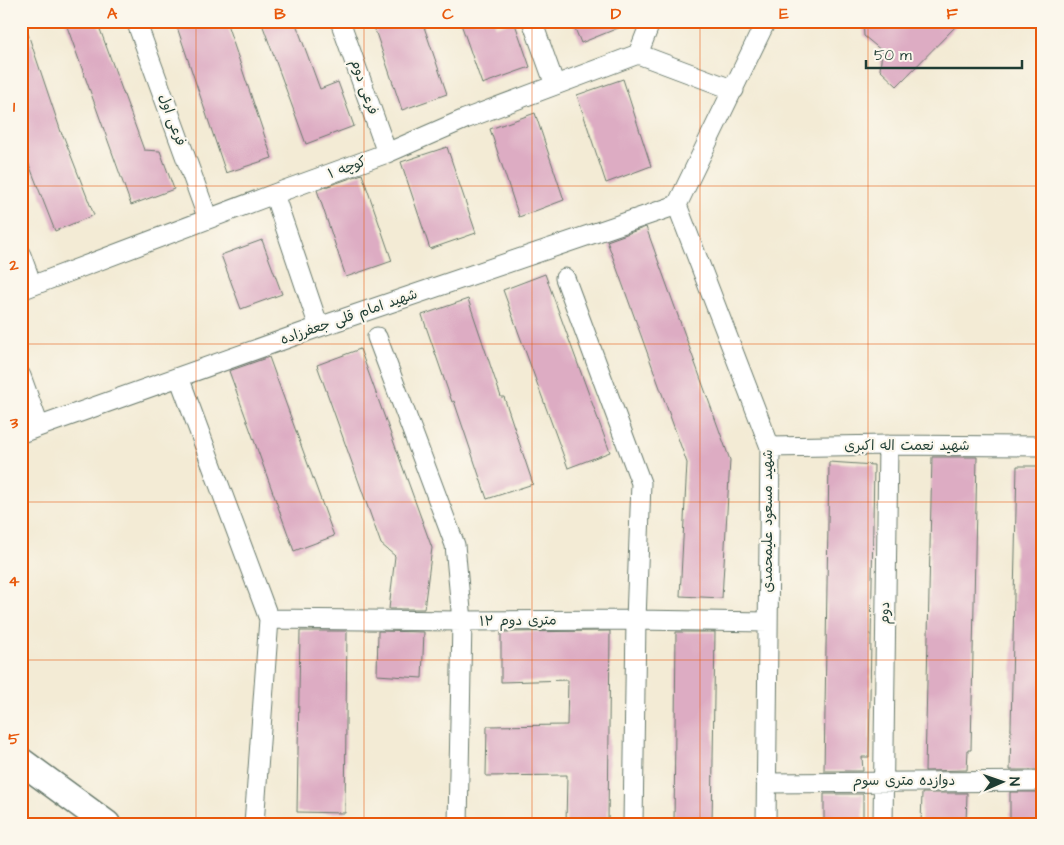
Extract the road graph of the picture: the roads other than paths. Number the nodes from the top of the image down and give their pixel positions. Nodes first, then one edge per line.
1 (136, 21) edge
2 (340, 21) edge
3 (532, 21) edge
4 (651, 21) edge
5 (766, 21) edge
6 (638, 54) junction
7 (555, 85) junction
8 (734, 90) junction
9 (387, 153) junction
10 (274, 194) junction
11 (677, 205) junction
12 (208, 219) junction
13 (21, 255) edge
14 (565, 278) dead end
15 (26, 287) edge
16 (319, 327) junction
17 (377, 337) dead end
18 (21, 376) edge
19 (179, 377) junction
20 (39, 426) junction
21 (21, 433) edge
22 (888, 445) junction
23 (1043, 446) edge
24 (770, 447) junction
25 (269, 619) junction
26 (636, 620) junction
27 (462, 621) junction
28 (768, 622) junction
29 (21, 761) edge
30 (883, 781) junction
31 (1043, 781) edge
32 (766, 783) junction
33 (107, 824) edge
34 (254, 824) edge
35 (458, 824) edge
36 (633, 824) edge
37 (766, 824) edge
38 (883, 824) edge

1 - 12 street, فرعی اول
2 - 9 street, فرعی دوم
3 - 7 street
4 - 6 street
5 - 8 street
6 - 7 street, کوچه ۱
6 - 8 street
7 - 9 street, کوچه ۱
8 - 11 street
9 - 10 street, کوچه ۱
10 - 12 street, کوچه ۱
10 - 16 street
11 - 16 street, شهید امام قلی جعفرزاده
11 - 24 street, شهید مسعود علیمحمدی
12 - 15 street, کوچه ۱
13 - 15 street
14 - 26 street
16 - 19 street, شهید امام قلی جعفرزاده
17 - 27 street
18 - 20 street
19 - 20 street, شهید امام قلی جعفرزاده
19 - 25 street
20 - 21 street, شهید امام قلی جعفرزاده
22 - 23 street, شهید نعمت اله اکبری
22 - 24 street, شهید نعمت اله اکبری
22 - 30 street, دوم
24 - 28 street, شهید مسعود علیمحمدی
25 - 27 street, ۱۲ متری دوم
25 - 34 street
26 - 27 street, ۱۲ متری دوم
26 - 28 street, ۱۲ متری دوم
26 - 36 street
27 - 35 street
28 - 32 street, شهید مسعود علیمحمدی
29 - 33 main road
30 - 31 street, دوازده متری سوم
30 - 32 street, دوازده متری سوم
30 - 38 street, دوم
32 - 37 street, شهید مسعود علیمحمدی

